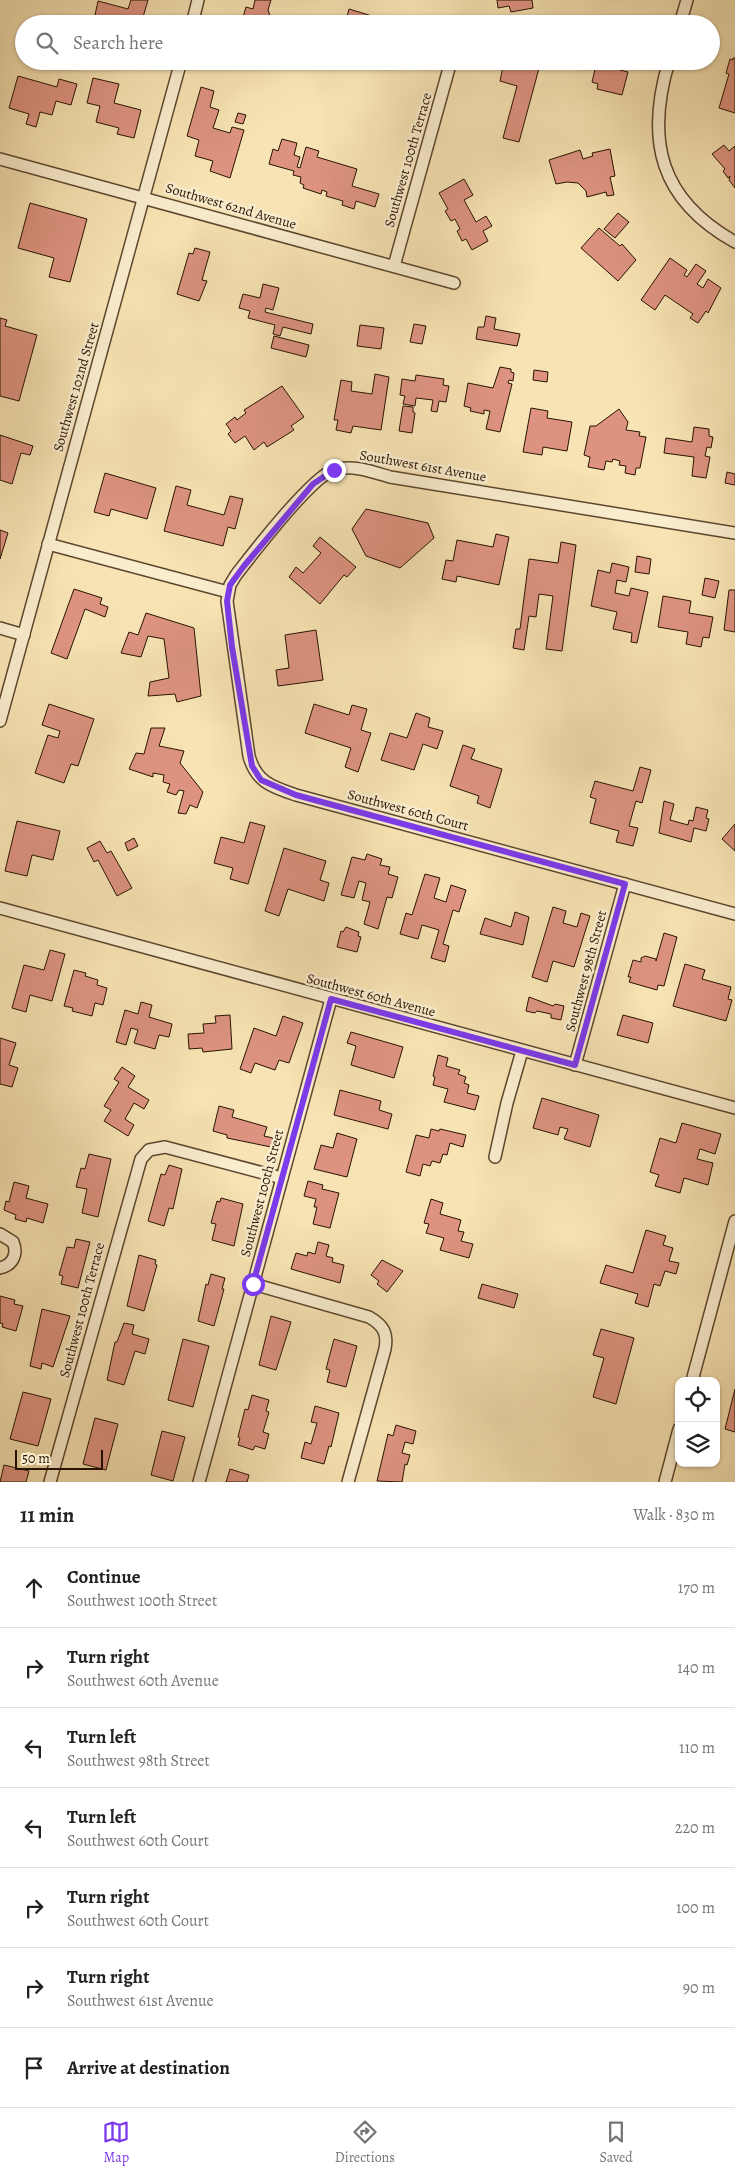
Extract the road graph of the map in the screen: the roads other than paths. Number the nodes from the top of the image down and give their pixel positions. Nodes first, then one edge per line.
1 (198, 0) edge
2 (688, 0) edge
3 (194, 15) edge
4 (683, 15) edge
5 (179, 70) edge
6 (448, 70) edge
7 (667, 70) edge
8 (0, 158) edge
9 (144, 198) junction
10 (735, 242) edge
11 (394, 266) junction
12 (454, 283) dead end
13 (735, 533) edge
14 (48, 544) junction
15 (228, 592) junction
16 (0, 628) edge
17 (24, 635) junction
18 (0, 721) edge
19 (625, 884) junction
20 (0, 908) edge
21 (735, 914) edge
22 (331, 999) junction
23 (522, 1051) junction
24 (575, 1065) junction
25 (735, 1108) edge
26 (495, 1158) dead end
27 (282, 1178) junction
28 (735, 1221) edge
29 (0, 1234) edge
30 (0, 1268) edge
31 (253, 1284) junction
32 (693, 1377) edge
33 (675, 1444) edge
34 (50, 1482) edge
35 (199, 1482) edge
36 (348, 1482) edge
37 (664, 1482) edge

1 - 3 street
2 - 4 street
5 - 9 street, Southwest 102nd Street
6 - 11 street, Southwest 100th Terrace
7 - 10 street
8 - 9 street, Southwest 62nd Avenue
9 - 11 street, Southwest 62nd Avenue
9 - 14 street, Southwest 102nd Street
11 - 12 street, Southwest 62nd Avenue
13 - 15 street, Southwest 61st Avenue
14 - 15 street
14 - 17 street, Southwest 102nd Street
15 - 19 street, Southwest 60th Court
16 - 17 street
17 - 18 street, Southwest 102nd Street
19 - 21 street, Southwest 60th Court
19 - 24 street, Southwest 98th Street
20 - 22 street, Southwest 60th Avenue
22 - 23 street, Southwest 60th Avenue
22 - 27 street, Southwest 100th Street
23 - 24 street, Southwest 60th Avenue
23 - 26 street
24 - 25 street, Southwest 60th Avenue
27 - 31 street, Southwest 100th Street
27 - 34 street, Southwest 100th Terrace
28 - 32 street
29 - 30 street
31 - 35 street, Southwest 100th Street
31 - 36 street
33 - 37 street

